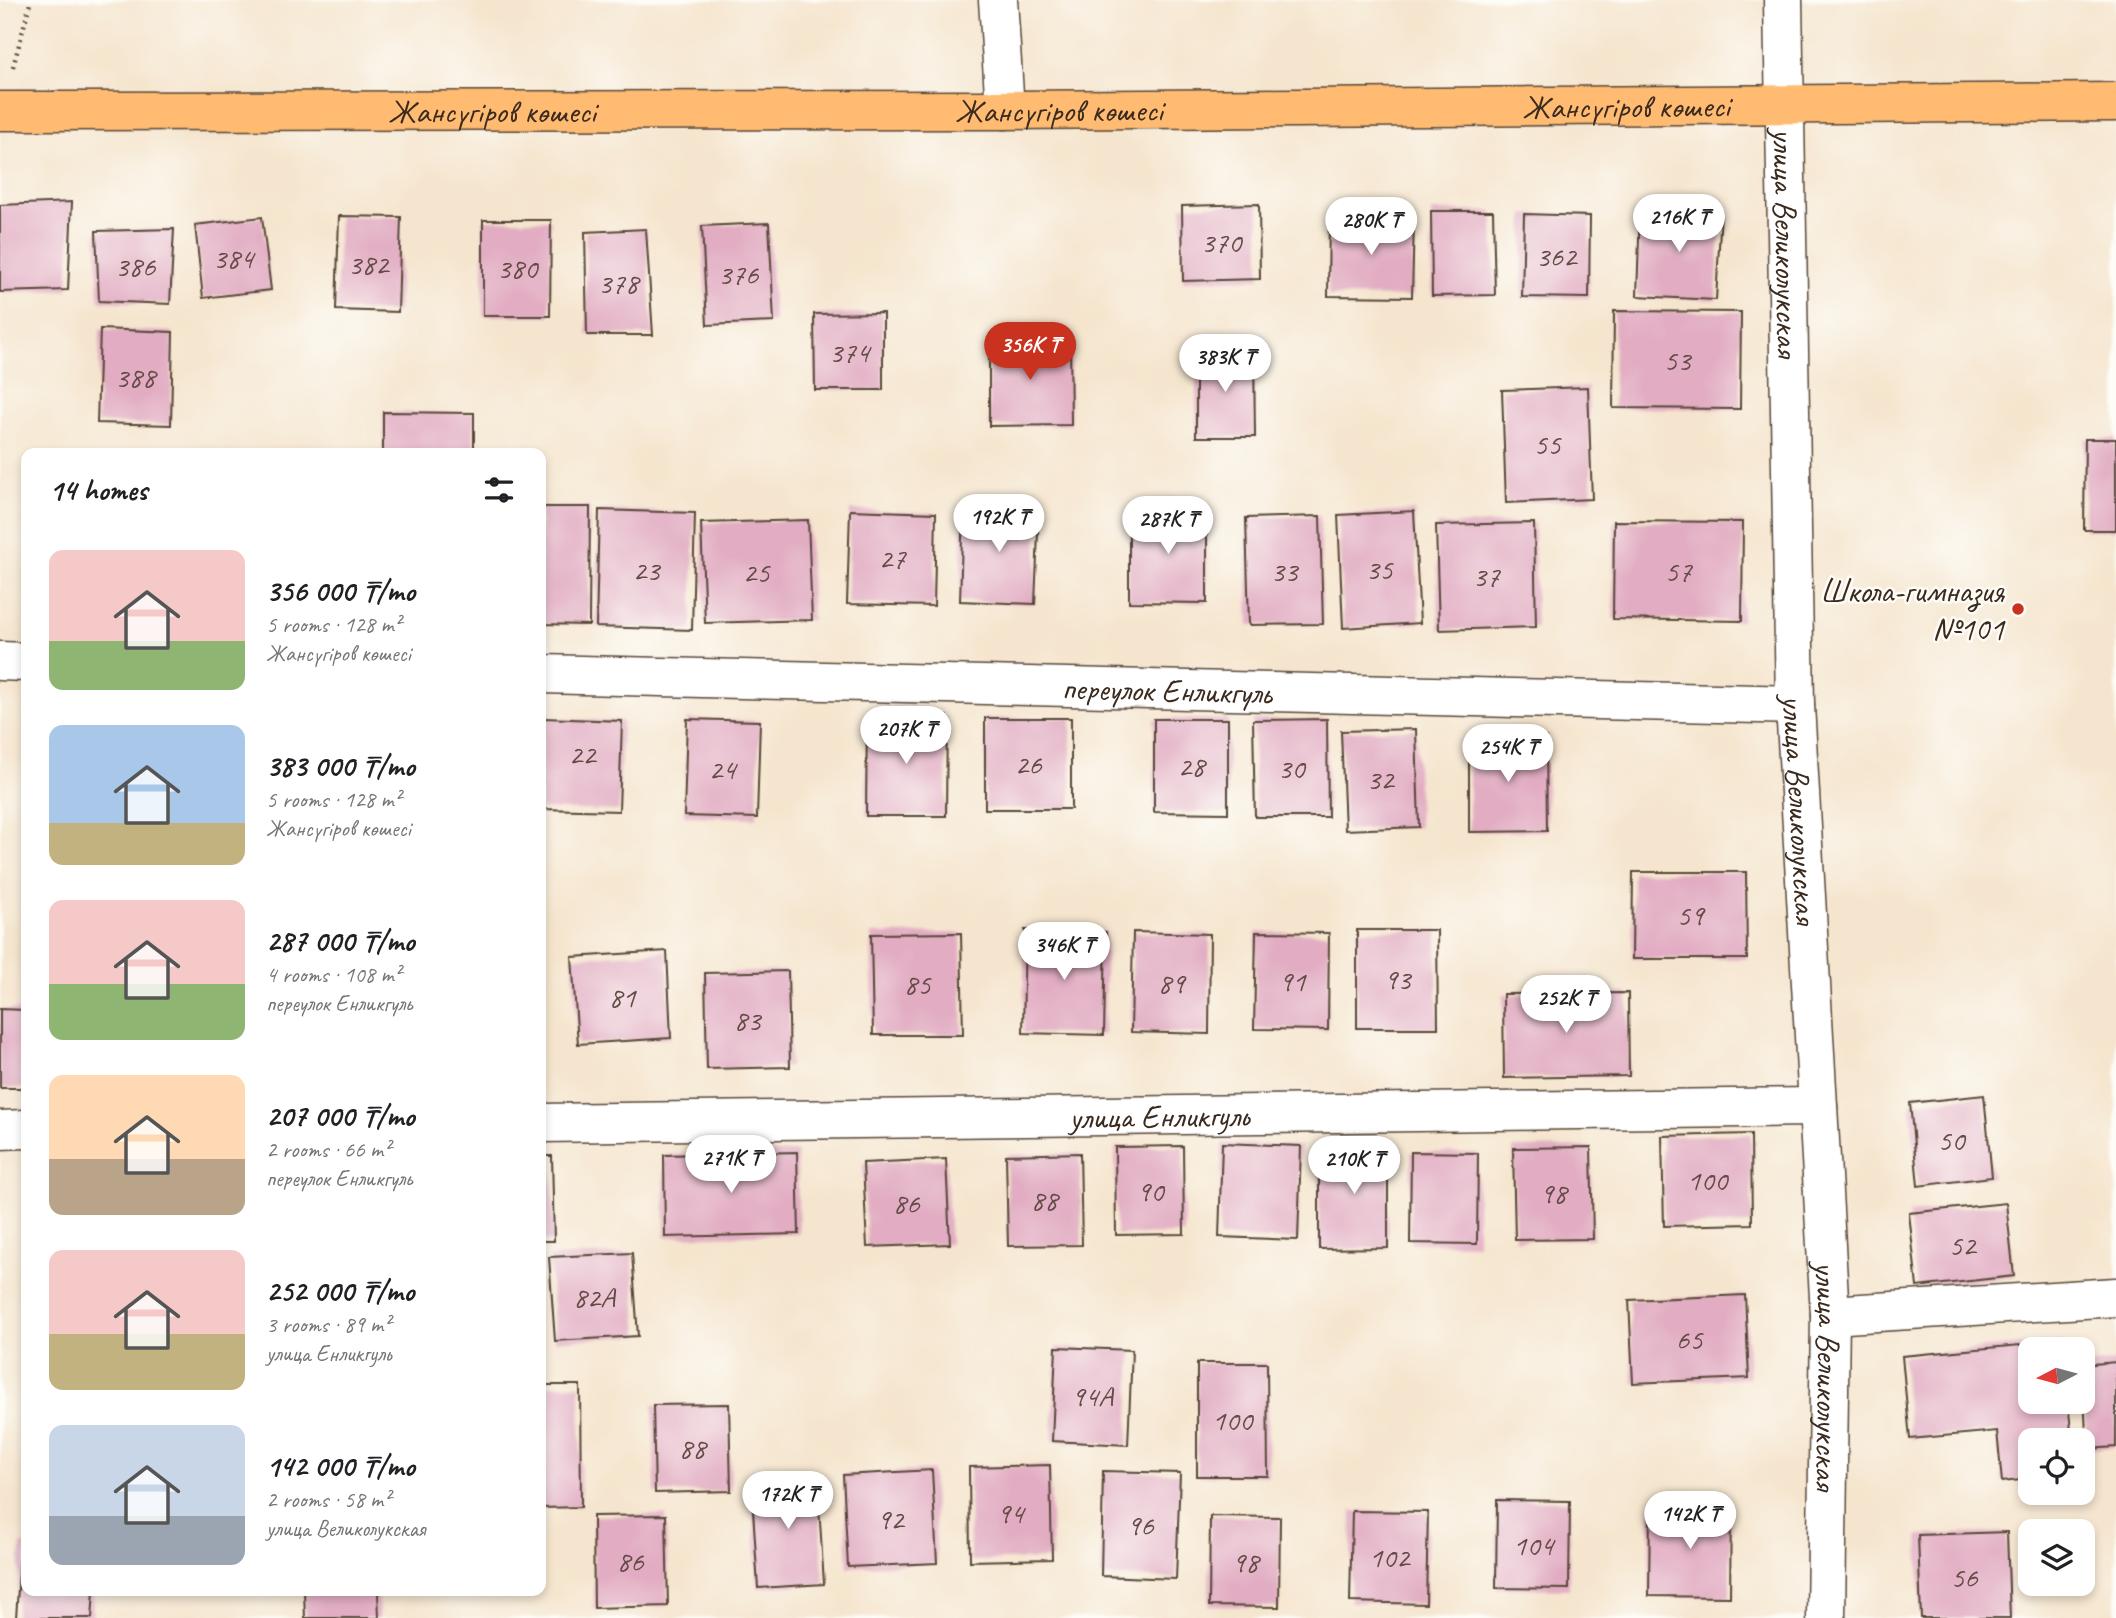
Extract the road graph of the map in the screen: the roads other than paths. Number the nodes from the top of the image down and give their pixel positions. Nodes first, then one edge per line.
1 (998, 0) edge
2 (1783, 0) edge
3 (2116, 102) edge
4 (1783, 106) junction
5 (1005, 110) junction
6 (1, 111) edge
7 (0, 661) edge
8 (21, 662) edge
9 (546, 674) edge
10 (1795, 705) junction
11 (1818, 1107) junction
12 (546, 1123) edge
13 (0, 1129) edge
14 (21, 1129) edge
15 (2116, 1297) edge
16 (1830, 1315) junction
17 (1826, 1618) edge

1 - 5 street
2 - 4 street, улица Великолукская
3 - 4 main road, Жансүгіров көшесі
4 - 5 main road, Жансүгіров көшесі
4 - 10 street, улица Великолукская
5 - 6 main road, Жансүгіров көшесі
7 - 8 street
9 - 10 street, переулок Енликгуль
10 - 11 street, улица Великолукская
11 - 12 street, улица Енликгуль
11 - 16 street, улица Великолукская
13 - 14 street
15 - 16 street
16 - 17 street, улица Великолукская

